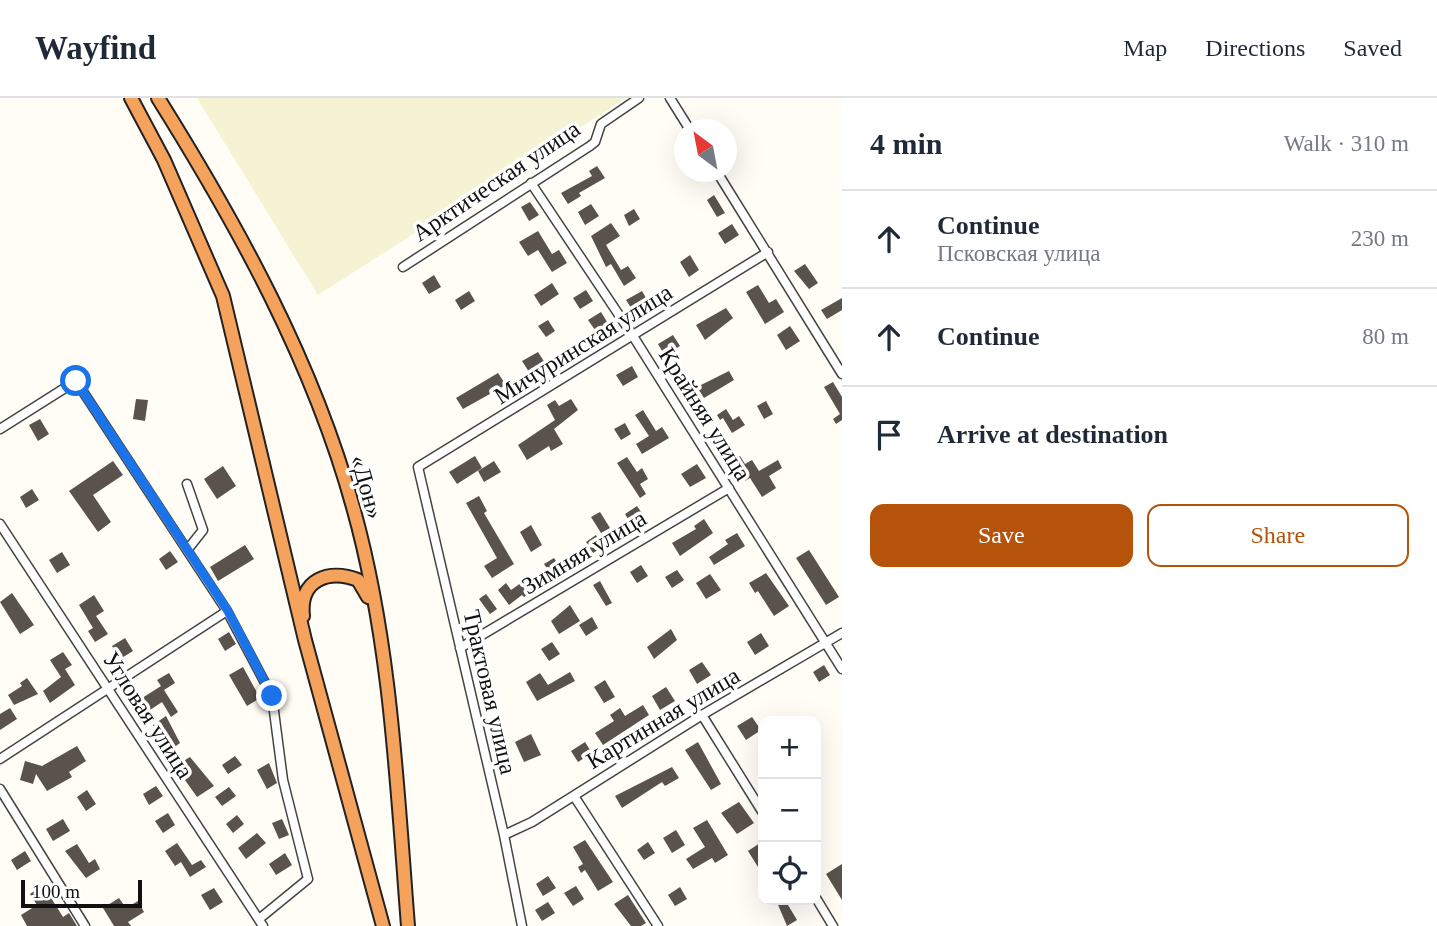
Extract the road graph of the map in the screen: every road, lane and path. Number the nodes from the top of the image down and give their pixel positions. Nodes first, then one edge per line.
1 (131, 98) edge
2 (158, 98) edge
3 (639, 98) edge
4 (670, 98) edge
5 (683, 119) edge
6 (723, 182) edge
7 (531, 183) junction
8 (768, 252) junction
9 (403, 267) dead end
10 (633, 336) junction
11 (842, 374) edge
12 (0, 429) edge
13 (418, 467) joint
14 (187, 484) dead end
15 (729, 488) junction
16 (0, 524) edge
17 (188, 549) junction
18 (375, 610) junction
19 (228, 611) junction
20 (842, 633) edge
21 (305, 640) junction
22 (826, 644) junction
23 (460, 648) junction
24 (842, 670) edge
25 (110, 690) junction
26 (702, 715) junction
27 (0, 759) edge
28 (0, 789) edge
29 (574, 796) junction
30 (758, 805) edge
31 (504, 835) junction
32 (820, 905) edge
33 (261, 922) edge
34 (85, 926) edge
35 (383, 926) edge
36 (408, 926) edge
37 (522, 926) edge
38 (658, 926) edge
39 (833, 926) edge

1 - 21 highway
2 - 18 highway, «Дон»
3 - 7 street, Арктическая улица
4 - 5 street
6 - 8 street
7 - 9 street, Арктическая улица
7 - 10 street, Крайняя улица
8 - 10 street, Мичуринская улица
8 - 11 street
10 - 13 street, Мичуринская улица
10 - 15 street, Крайняя улица
12 - 17 street
13 - 23 street, Трактовая улица
14 - 17 street
15 - 22 street, Крайняя улица
15 - 23 street, Зимняя улица
16 - 25 street, Угловая улица
17 - 19 street
18 - 21 highway
18 - 36 highway, «Дон»
19 - 25 street
19 - 33 street
20 - 22 street, Картинная улица
21 - 35 highway
22 - 24 street, Крайняя улица
22 - 26 street, Картинная улица
23 - 31 street, Трактовая улица
25 - 27 street
25 - 33 street, Угловая улица
26 - 29 street, Картинная улица
26 - 30 street
28 - 34 street
29 - 31 street, Картинная улица
29 - 38 street
31 - 37 street, Трактовая улица
32 - 39 street

